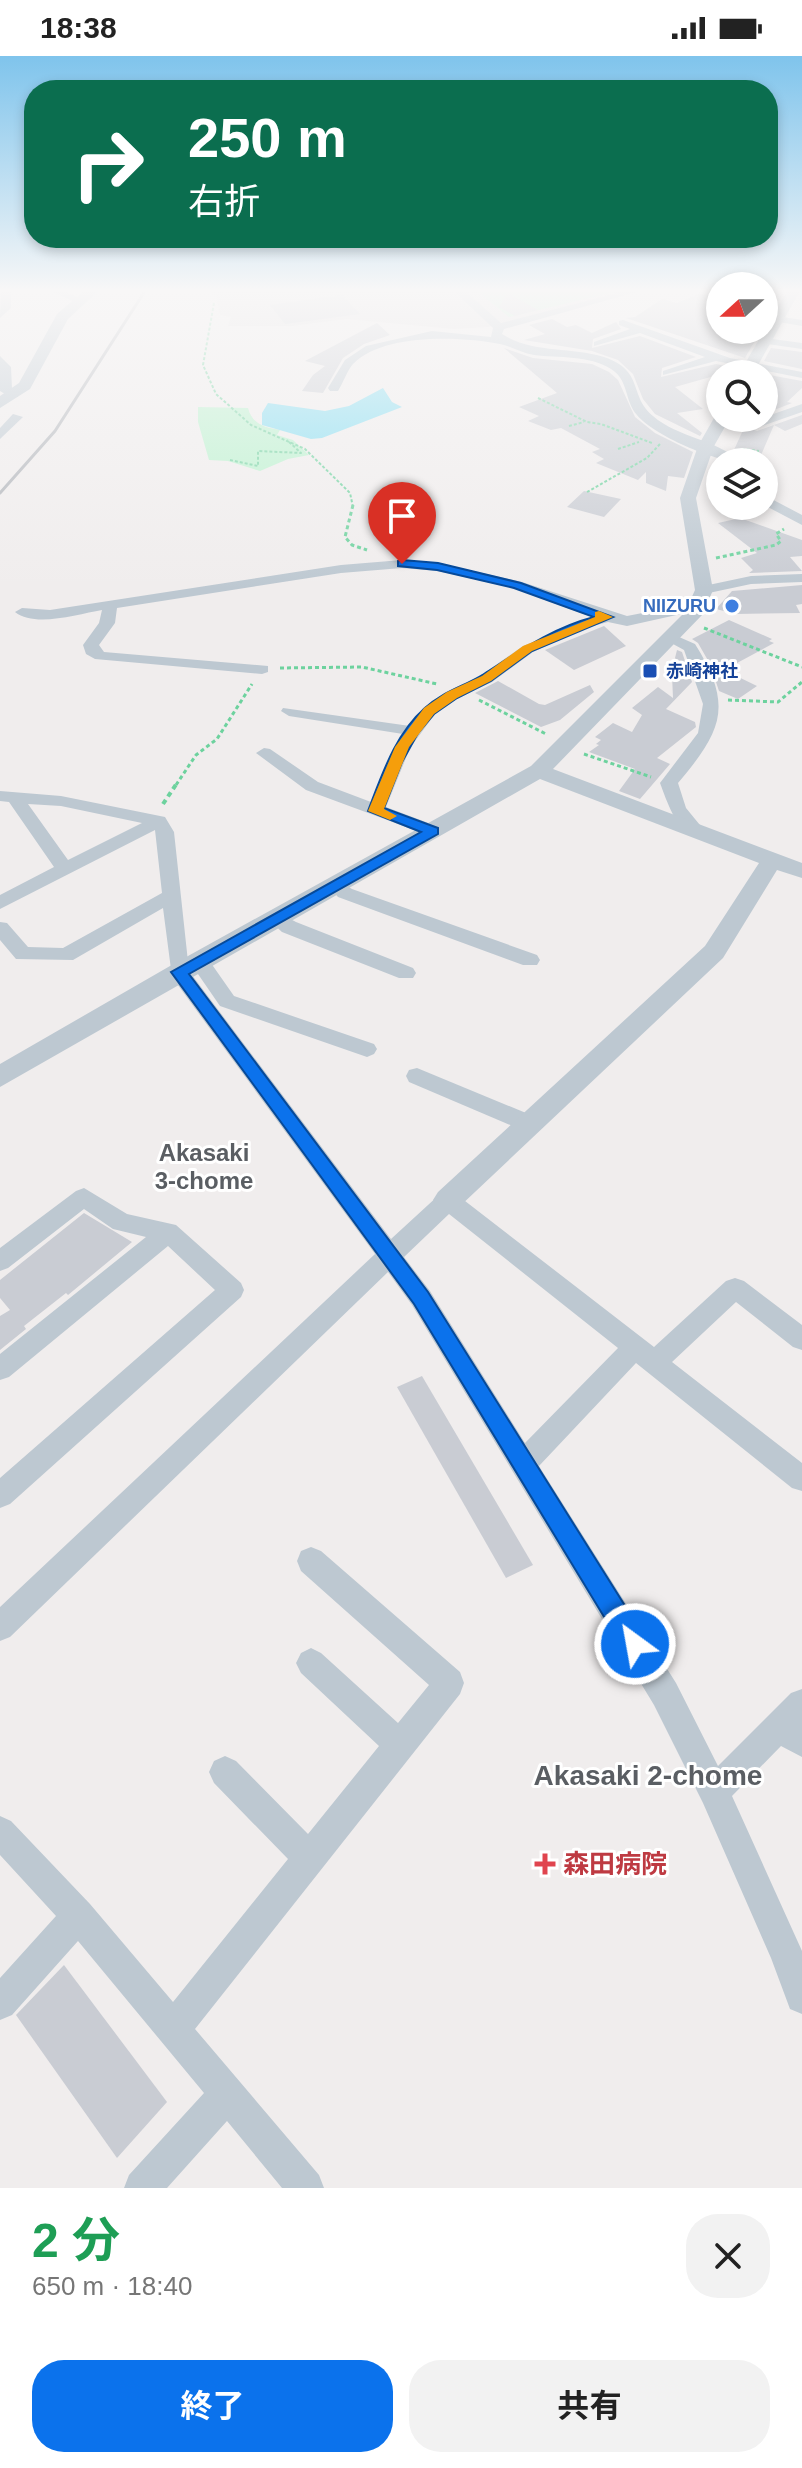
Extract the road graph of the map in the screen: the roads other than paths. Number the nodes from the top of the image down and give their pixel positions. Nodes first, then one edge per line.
1 (630, 390) edge
2 (802, 408) edge
3 (778, 416) edge
4 (17, 417) dead end
5 (714, 432) edge
6 (0, 435) edge
7 (706, 446) junction
8 (710, 448) edge
9 (778, 507) edge
10 (800, 520) edge
11 (802, 578) edge
12 (701, 598) junction
13 (110, 604) junction
14 (22, 612) dead end
15 (607, 617) junction
16 (670, 638) junction
17 (262, 669) road end
18 (289, 711) dead end
19 (412, 731) junction
20 (264, 753) dead end
21 (539, 771) junction
22 (7, 797) edge
23 (376, 811) junction
24 (159, 821) junction
25 (695, 830) junction
26 (433, 831) junction
27 (772, 860) junction
28 (64, 868) junction
29 (802, 871) edge
30 (336, 885) junction
31 (172, 895) junction
32 (0, 903) edge
33 (277, 918) junction
34 (0, 928) edge
35 (530, 960) dead end
36 (189, 967) junction
37 (406, 973) dead end
38 (367, 1049) dead end
39 (417, 1076) dead end
40 (0, 1077) edge
41 (530, 1124) junction
42 (448, 1200) junction
43 (168, 1232) junction
44 (389, 1257) junction
45 (0, 1261) edge
46 (802, 1339) edge
47 (646, 1354) junction
48 (0, 1369) edge
49 (523, 1464) junction
50 (802, 1479) edge
51 (0, 1495) edge
52 (311, 1561) dead end
53 (0, 1627) edge
54 (311, 1663) dead end
55 (802, 1704) edge
56 (791, 1734) edge
57 (400, 1745) junction
58 (225, 1772) dead end
59 (714, 1792) junction
60 (0, 1832) edge
61 (308, 1857) junction
62 (78, 1916) junction
63 (802, 1997) edge
64 (0, 2003) edge
65 (173, 2029) junction
66 (228, 2093) junction
67 (299, 2184) edge
68 (142, 2188) edge

1 - 7 street
2 - 3 street
4 - 6 street
5 - 7 street
7 - 8 street
7 - 12 street
9 - 10 street
11 - 12 street
12 - 15 street
12 - 16 street
13 - 14 street
13 - 15 street
13 - 17 street
15 - 19 street
16 - 21 street
16 - 25 street
18 - 19 street
19 - 23 street
20 - 23 street
21 - 25 street
21 - 26 street
22 - 24 street
22 - 28 street
23 - 26 street
24 - 28 street
24 - 31 street
25 - 27 street
26 - 30 street
27 - 29 street
27 - 41 street
28 - 32 street
30 - 33 street
30 - 35 street
31 - 34 street
31 - 36 street
33 - 36 street
33 - 37 street
36 - 38 street
36 - 40 street
36 - 44 street
39 - 41 street
41 - 42 street
42 - 44 street
42 - 47 street
43 - 45 street
43 - 48 street
43 - 51 street
44 - 49 street
44 - 53 street
46 - 47 street
47 - 49 street
47 - 50 street
49 - 59 street
52 - 57 street
54 - 57 street
55 - 56 street
56 - 59 street
57 - 61 street
58 - 61 street
59 - 63 street
60 - 62 street
61 - 65 street
62 - 64 street
62 - 65 street
65 - 66 street
66 - 67 street
66 - 68 street

